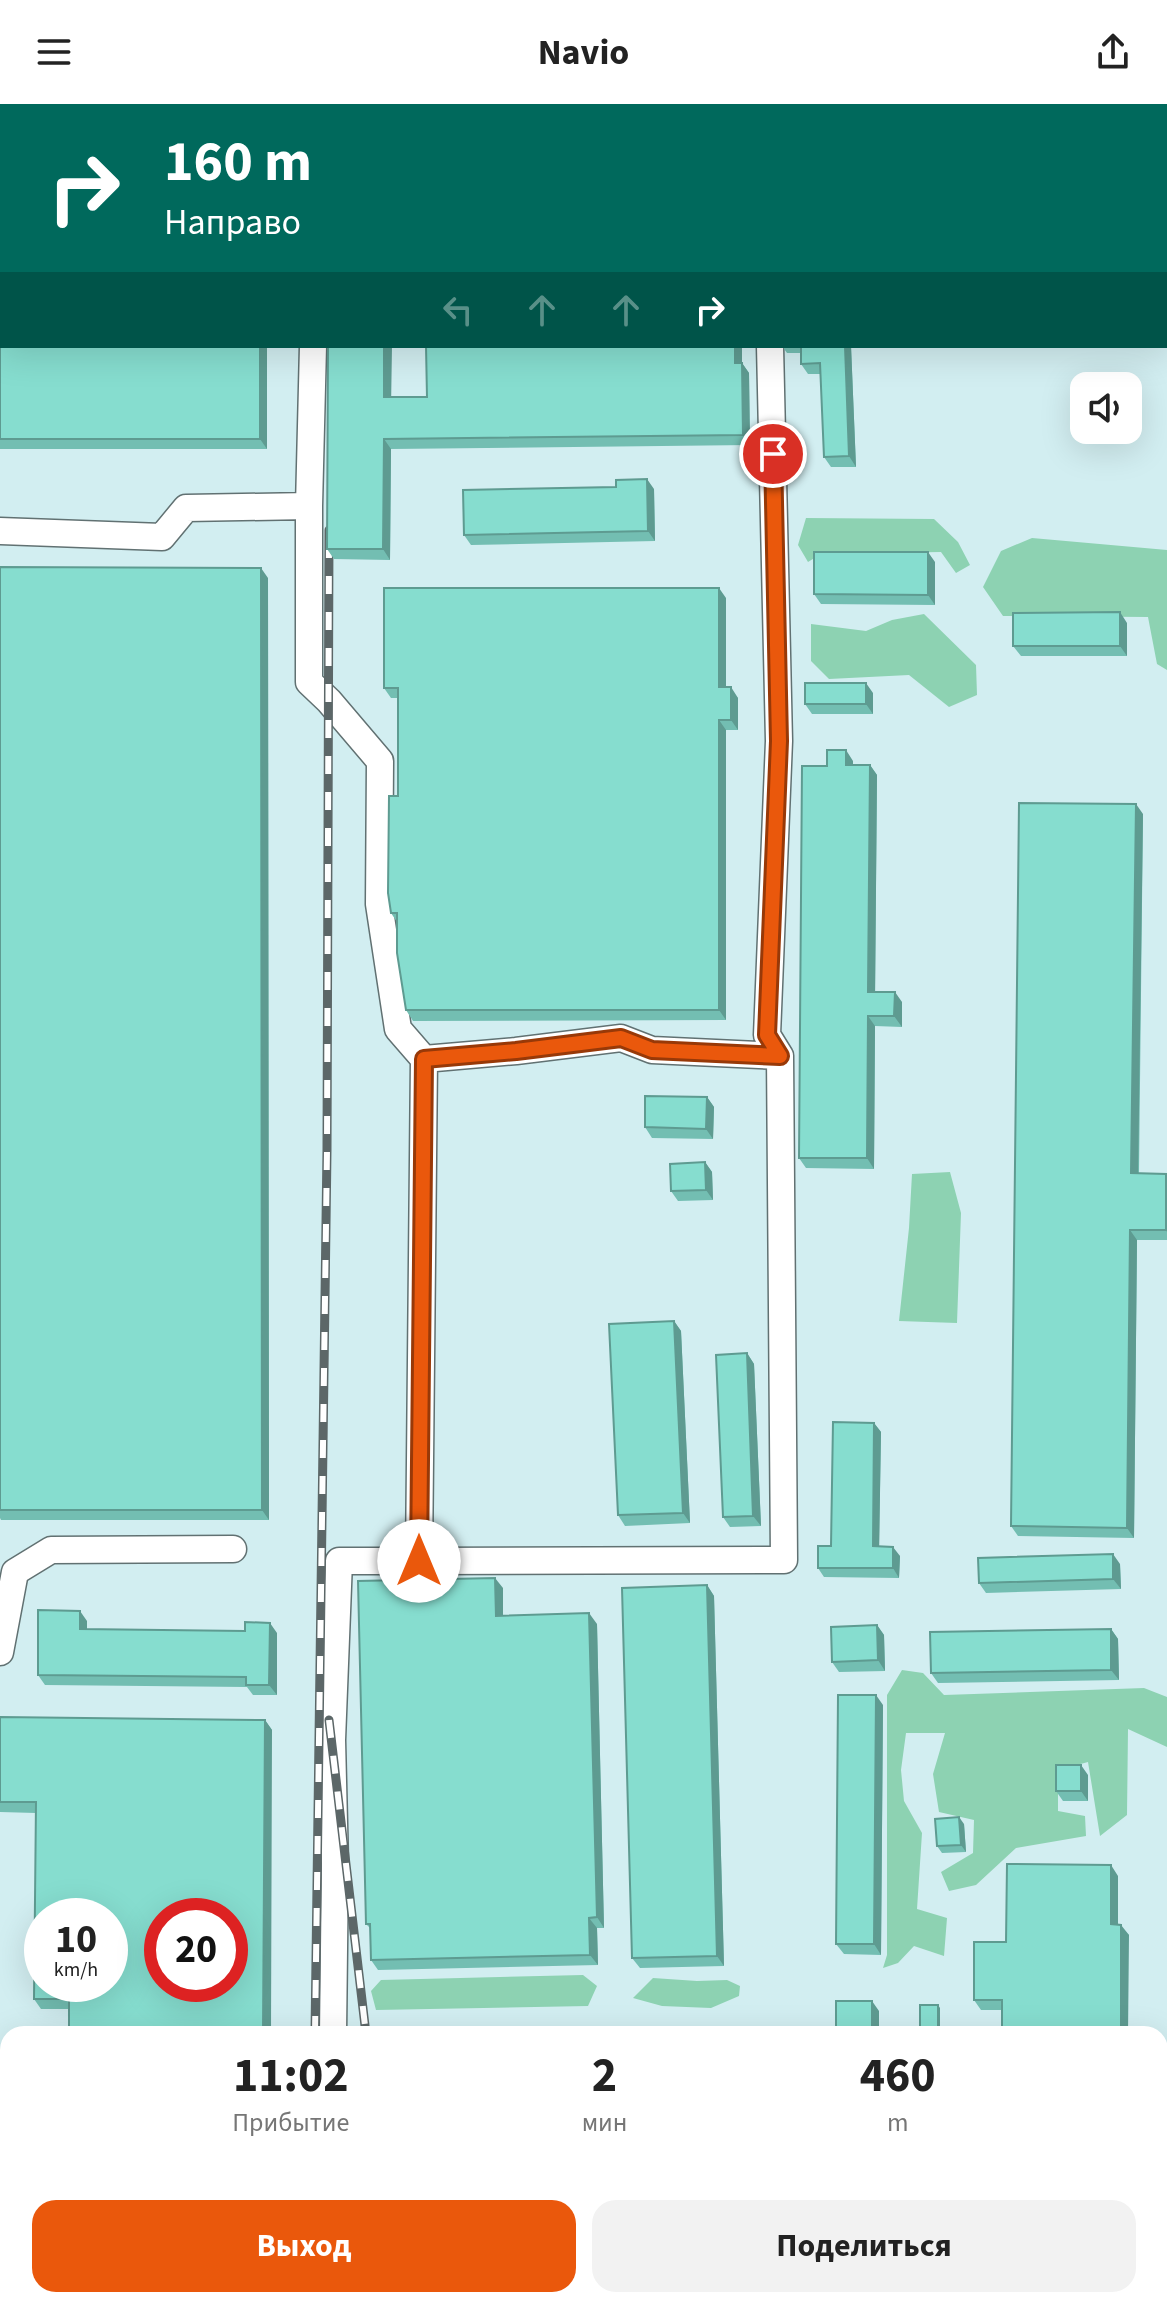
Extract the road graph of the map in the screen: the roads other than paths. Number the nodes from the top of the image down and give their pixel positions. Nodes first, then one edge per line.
1 (313, 348) edge
2 (770, 348) edge
3 (309, 506) junction
4 (0, 531) edge
5 (780, 1056) junction
6 (424, 1059) junction
7 (233, 1549) dead end
8 (419, 1561) junction
9 (7, 1569) edge
10 (0, 1652) edge
11 (333, 2026) edge

1 - 3 lane
2 - 5 lane
3 - 4 lane
3 - 6 lane
5 - 6 lane
5 - 8 lane
6 - 8 lane
7 - 9 lane
8 - 11 lane
9 - 10 lane

